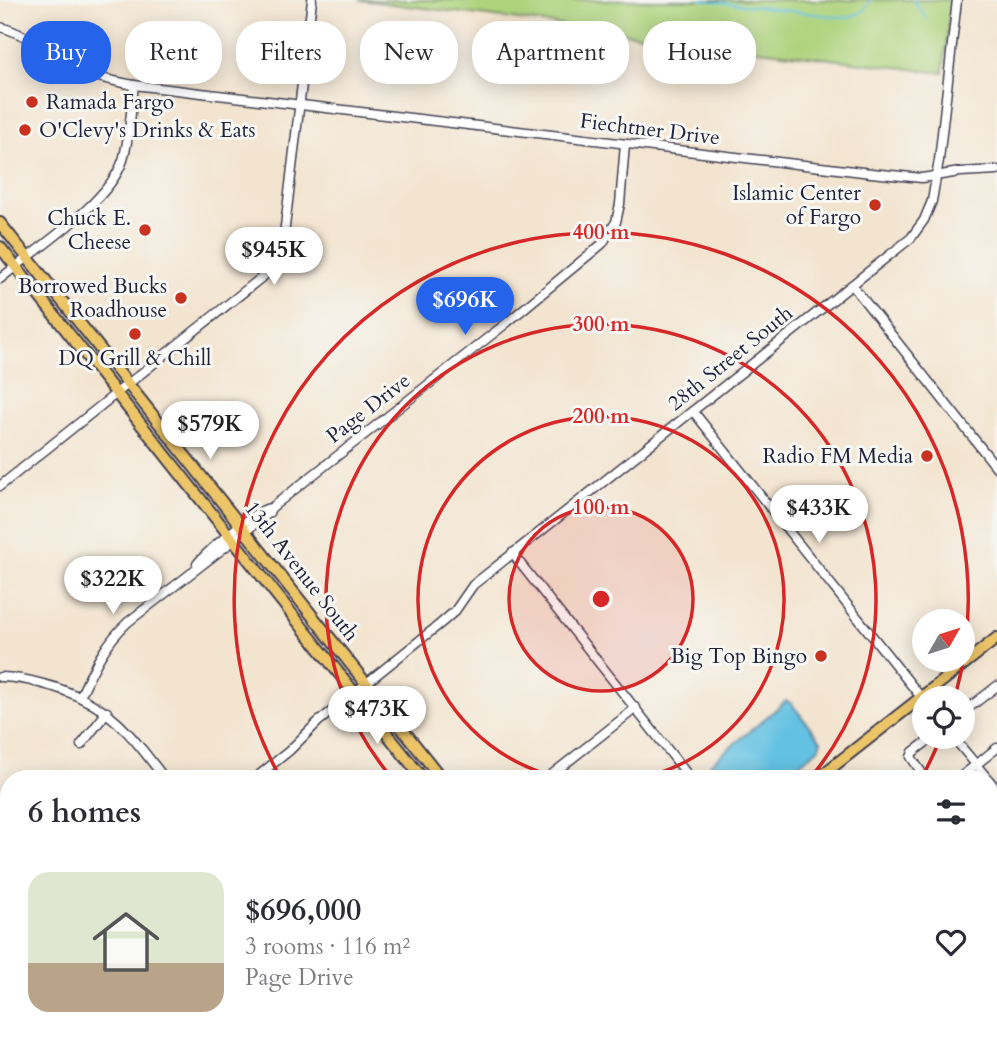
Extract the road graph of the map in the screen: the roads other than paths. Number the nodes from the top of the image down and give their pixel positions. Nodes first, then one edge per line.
1 (312, 0) edge
2 (957, 0) edge
3 (0, 27) edge
4 (134, 85) junction
5 (300, 103) junction
6 (625, 144) junction
7 (997, 170) edge
8 (936, 176) junction
9 (0, 223) edge
10 (0, 247) edge
11 (27, 257) junction
12 (16, 267) junction
13 (0, 279) edge
14 (852, 285) junction
15 (129, 384) junction
16 (117, 393) junction
17 (693, 411) junction
18 (997, 468) edge
19 (0, 486) edge
20 (244, 528) junction
21 (232, 537) junction
22 (512, 553) junction
23 (997, 638) edge
24 (0, 677) edge
25 (367, 684) junction
26 (913, 686) edge
27 (939, 686) edge
28 (997, 686) edge
29 (355, 693) junction
30 (80, 696) junction
31 (975, 703) edge
32 (912, 707) edge
33 (636, 708) junction
34 (107, 712) junction
35 (81, 745) dead end
36 (997, 748) edge
37 (916, 749) edge
38 (963, 749) edge
39 (976, 765) junction
40 (158, 770) edge
41 (269, 770) edge
42 (416, 770) edge
43 (435, 770) edge
44 (557, 770) edge
45 (684, 770) edge
46 (829, 770) edge
47 (920, 770) edge
48 (970, 770) edge
49 (980, 770) edge

1 - 5 street
2 - 8 street, 28th Street South
3 - 4 street, Fiechtner Drive
4 - 5 street, Fiechtner Drive
4 - 11 street
5 - 6 street, Fiechtner Drive
5 - 15 street
6 - 8 street, Fiechtner Drive
6 - 20 street, Page Drive
7 - 8 street, Fiechtner Drive
8 - 14 street, 28th Street South
9 - 11 main road, 13th Avenue South
10 - 12 main road, 13th Avenue South
11 - 12 street
11 - 15 main road, 13th Avenue South
12 - 13 street
12 - 16 main road, 13th Avenue South
14 - 17 street, 28th Street South
14 - 18 street
15 - 16 street
15 - 20 main road, 13th Avenue South
16 - 19 street
16 - 21 main road, 13th Avenue South
17 - 22 street, 28th Street South
17 - 26 street
20 - 21 street, Page Drive
20 - 25 main road, 13th Avenue South
21 - 29 main road, 13th Avenue South
21 - 30 street, Page Drive
22 - 25 street, 28th Street South
22 - 33 street
23 - 27 main road
24 - 30 street
25 - 29 street, 28th Street South
25 - 43 main road, 13th Avenue South
28 - 31 street
29 - 41 street, 28th Street South
29 - 42 main road, 13th Avenue South
30 - 34 street
32 - 46 main road
33 - 44 street
33 - 45 street
34 - 35 street
34 - 40 street
36 - 39 street
37 - 47 street
38 - 39 street
39 - 48 street
39 - 49 street

